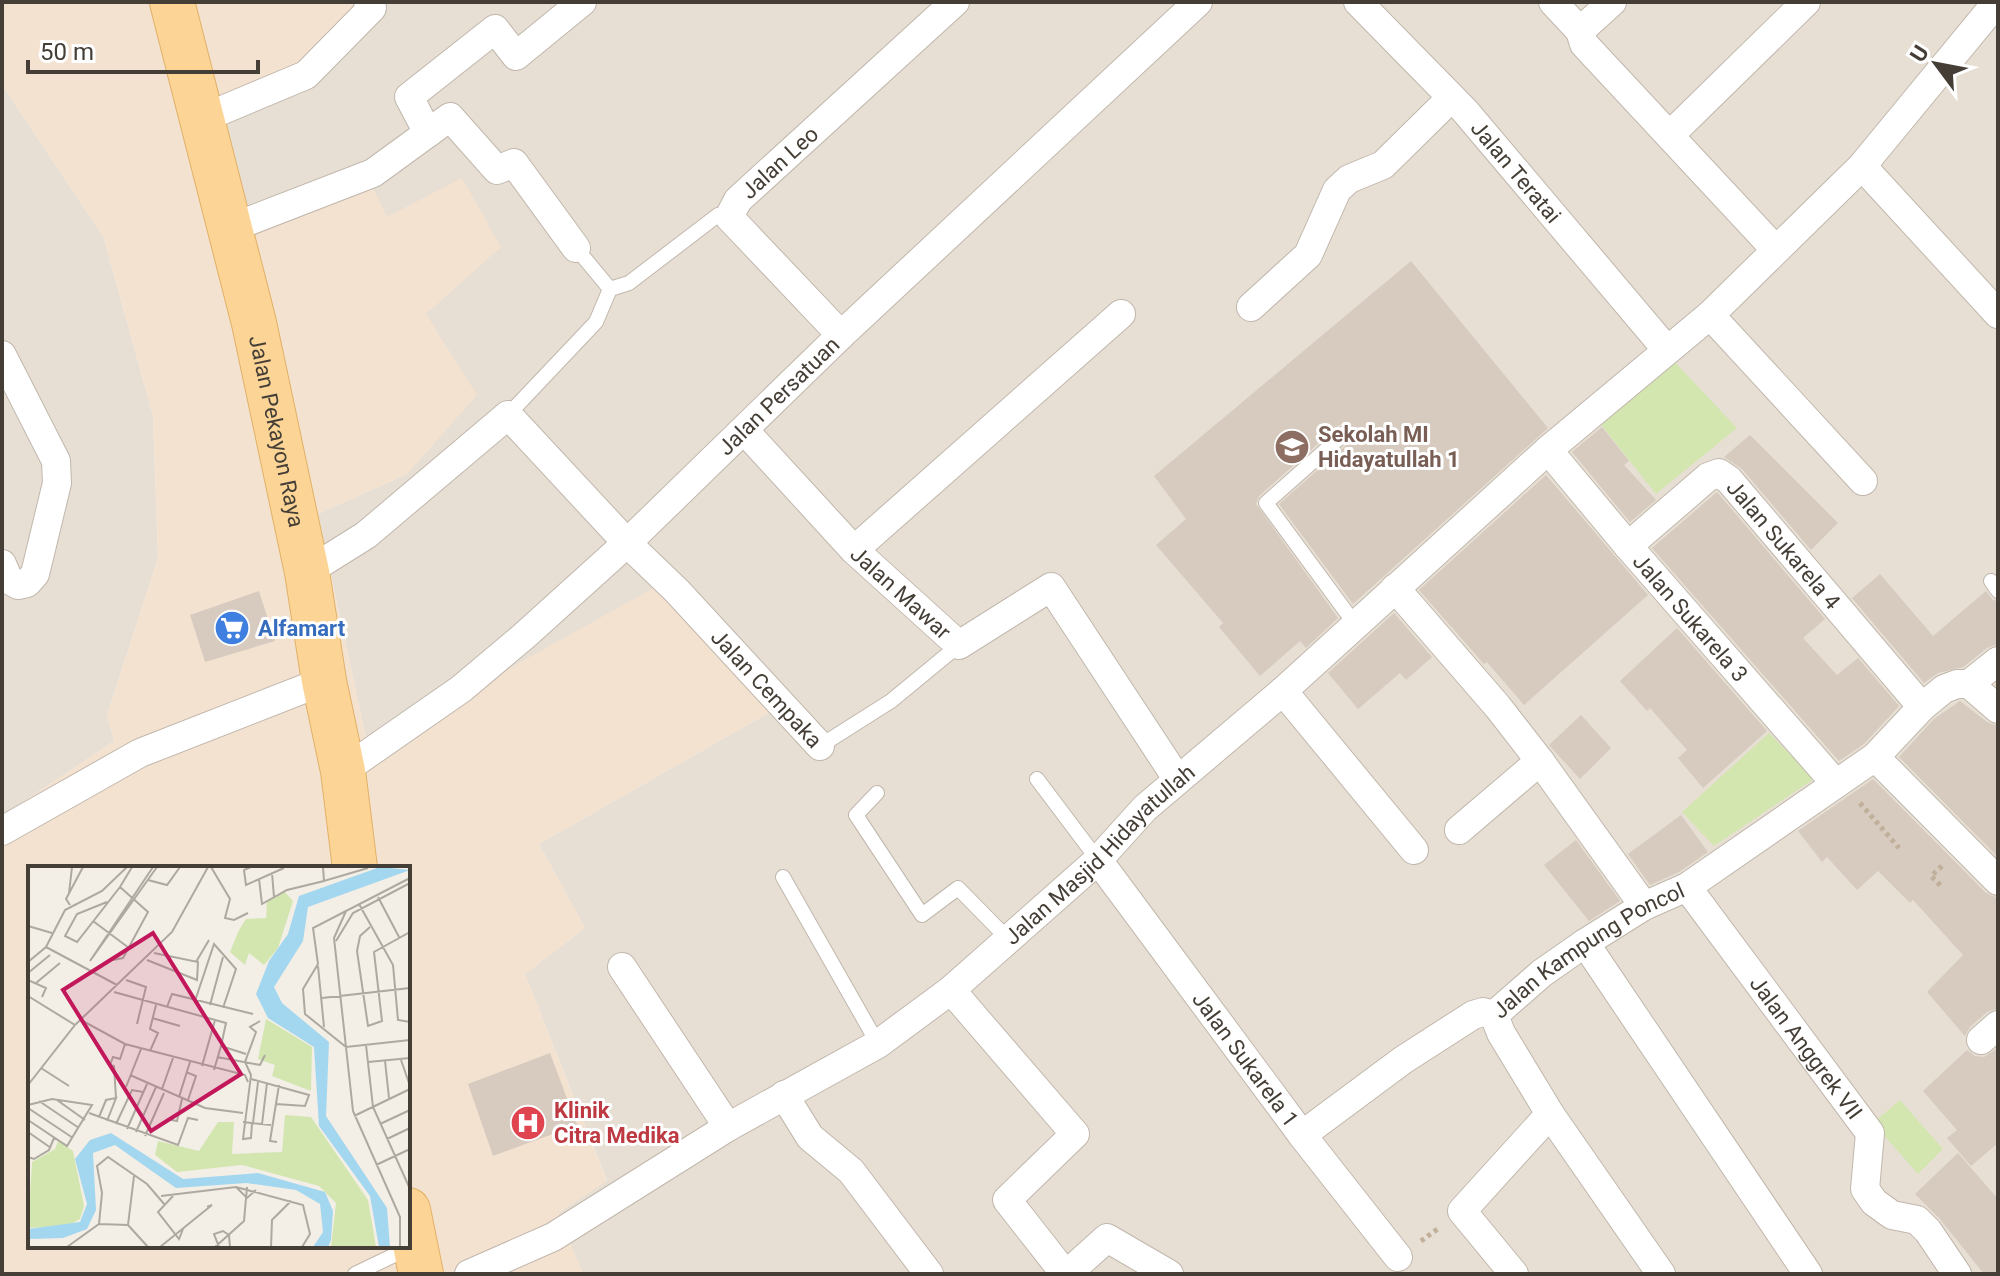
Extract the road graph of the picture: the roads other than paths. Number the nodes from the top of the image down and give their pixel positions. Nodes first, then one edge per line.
1 (172, 2) edge
2 (368, 2) edge
3 (582, 2) edge
4 (954, 2) edge
5 (1198, 2) edge
6 (1358, 2) edge
7 (1553, 2) edge
8 (1612, 2) edge
9 (1806, 2) edge
10 (1997, 2) edge
11 (1580, 31) junction
12 (1451, 98) junction
13 (201, 119) junction
14 (428, 133) junction
15 (1670, 135) junction
16 (1862, 166) junction
17 (729, 217) junction
18 (231, 228) junction
19 (576, 248) joint
20 (1775, 249) junction
21 (610, 289) junction
22 (1251, 307) dead end
23 (1121, 314) dead end
24 (1998, 314) edge
25 (1710, 315) junction
26 (841, 335) junction
27 (1667, 350) junction
28 (2, 355) edge
29 (508, 415) junction
30 (744, 430) junction
31 (1345, 433) dead end
32 (1548, 450) junction
33 (1863, 481) dead end
34 (627, 543) junction
35 (1628, 546) junction
36 (854, 550) junction
37 (2, 564) edge
38 (307, 572) junction
39 (1395, 588) junction
40 (1355, 624) junction
41 (959, 645) junction
42 (1998, 661) edge
43 (324, 681) junction
44 (1969, 684) junction
45 (1283, 691) junction
46 (1922, 707) junction
47 (1998, 709) edge
48 (820, 746) joint
49 (1875, 757) junction
50 (1540, 761) junction
51 (343, 771) junction
52 (1037, 779) dead end
53 (1178, 780) junction
54 (1839, 782) junction
55 (877, 793) dead end
56 (1459, 830) dead end
57 (2, 831) edge
58 (1414, 850) dead end
59 (1098, 860) junction
60 (355, 866) edge
61 (783, 877) dead end
62 (1998, 881) edge
63 (1687, 887) junction
64 (1644, 906) junction
65 (1008, 939) junction
66 (1585, 943) junction
67 (622, 967) dead end
68 (951, 990) junction
69 (1494, 1015) junction
70 (878, 1044) junction
71 (784, 1095) junction
72 (1550, 1114) junction
73 (728, 1127) junction
74 (1302, 1135) junction
75 (404, 1248) edge
76 (1398, 1257) dead end
77 (355, 1274) edge
78 (469, 1274) edge
79 (929, 1274) edge
80 (1066, 1274) edge
81 (1169, 1274) edge
82 (1514, 1274) edge
83 (1661, 1274) edge
84 (1808, 1274) edge
85 (1957, 1274) edge

1 - 13 main road, Jalan Pekayon Raya
2 - 13 street
3 - 14 street
4 - 17 street, Jalan Leo
5 - 26 street, Jalan Persatuan
6 - 12 street, Jalan Teratai
7 - 11 street
8 - 11 street
9 - 15 street
10 - 16 street, Jalan Masjid Hidayatullah
11 - 15 street
12 - 22 street
12 - 27 street, Jalan Teratai
13 - 18 main road, Jalan Pekayon Raya
14 - 18 street
14 - 19 street
15 - 20 street
16 - 20 street, Jalan Masjid Hidayatullah
16 - 24 street
17 - 21 lane
17 - 26 street, Jalan Leo
18 - 38 main road, Jalan Pekayon Raya
19 - 21 lane
20 - 25 street, Jalan Masjid Hidayatullah
21 - 29 lane
23 - 36 street
25 - 27 street, Jalan Masjid Hidayatullah
25 - 33 street
26 - 30 street, Jalan Persatuan
27 - 32 street, Jalan Masjid Hidayatullah
28 - 37 street
29 - 34 street, Jalan Cempaka
29 - 38 street
30 - 34 street, Jalan Persatuan
30 - 36 street, Jalan Mawar
31 - 40 lane
32 - 35 street, Jalan Sukarela 3
32 - 39 street, Jalan Masjid Hidayatullah
34 - 48 street, Jalan Cempaka
34 - 51 street, Jalan Persatuan
35 - 46 street, Jalan Sukarela 4
35 - 54 street, Jalan Sukarela 3
36 - 41 street, Jalan Mawar
38 - 43 main road, Jalan Pekayon Raya
39 - 40 street, Jalan Masjid Hidayatullah
39 - 50 street
40 - 45 street, Jalan Masjid Hidayatullah
41 - 48 lane, Jalan Cempaka
41 - 53 street, Jalan Mawar
42 - 44 street, Jalan Kampung Poncol
43 - 51 main road, Jalan Pekayon Raya
43 - 57 street
44 - 46 street, Jalan Kampung Poncol
44 - 47 street
45 - 53 street, Jalan Masjid Hidayatullah
45 - 58 street
46 - 49 street, Jalan Kampung Poncol
49 - 54 street, Jalan Kampung Poncol
49 - 62 street
50 - 56 street
50 - 64 street
51 - 60 main road, Jalan Pekayon Raya
52 - 59 lane
53 - 59 street, Jalan Masjid Hidayatullah
54 - 63 street, Jalan Kampung Poncol
55 - 65 lane
59 - 65 street, Jalan Masjid Hidayatullah
59 - 74 street, Jalan Sukarela 1
61 - 70 lane
63 - 64 street, Jalan Kampung Poncol
63 - 85 street, Jalan Anggrek VII
64 - 66 street, Jalan Kampung Poncol
65 - 68 street, Jalan Masjid Hidayatullah
66 - 69 street, Jalan Kampung Poncol
66 - 84 street
67 - 73 street
68 - 70 street, Jalan Masjid Hidayatullah
68 - 80 street
69 - 72 street
69 - 74 street, Jalan Kampung Poncol
70 - 71 street, Jalan Masjid Hidayatullah
71 - 73 street, Jalan Masjid Hidayatullah
71 - 79 street
72 - 82 street
72 - 83 street
73 - 78 street, Jalan Masjid Hidayatullah
74 - 76 street, Jalan Sukarela 1
75 - 77 lane
80 - 81 street

